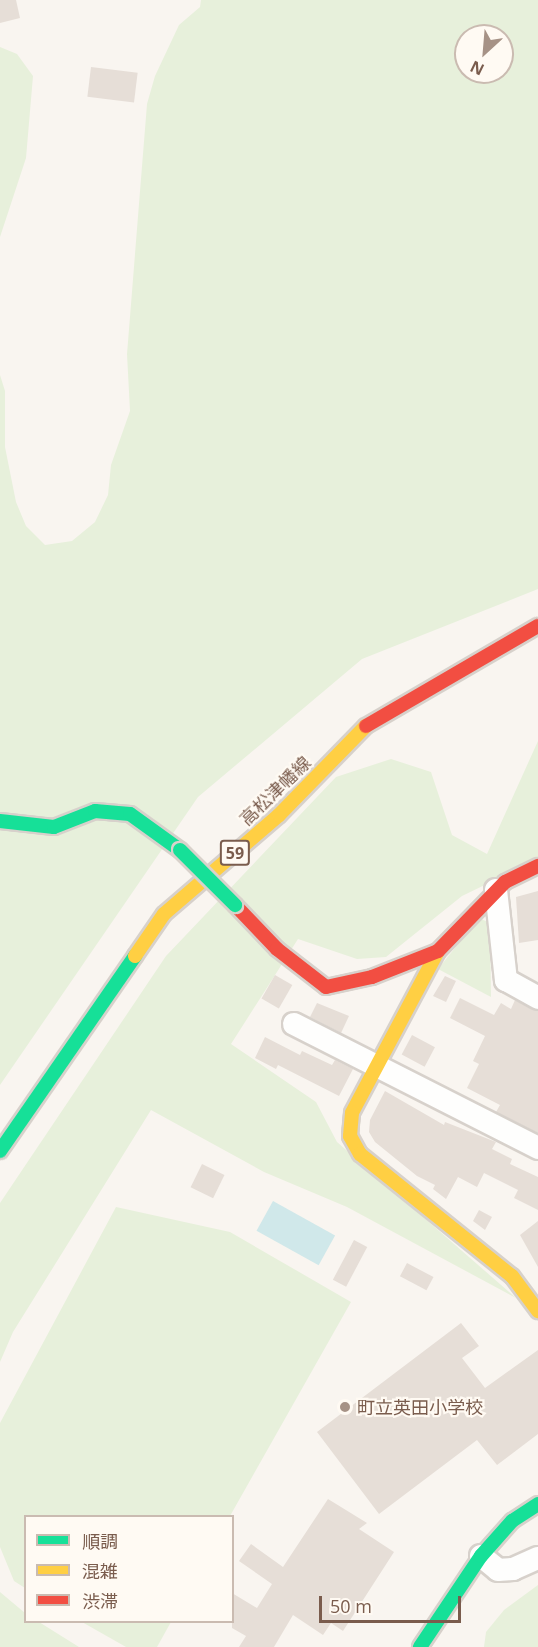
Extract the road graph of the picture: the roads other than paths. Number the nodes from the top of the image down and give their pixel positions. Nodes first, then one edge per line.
1 (538, 626) edge
2 (0, 821) edge
3 (538, 866) edge
4 (496, 890) junction
5 (438, 951) junction
6 (538, 998) edge
7 (294, 1024) dead end
8 (377, 1064) junction
9 (538, 1148) edge
10 (0, 1151) edge
11 (538, 1311) edge
12 (538, 1503) edge
13 (481, 1556) junction
14 (538, 1558) edge
15 (420, 1647) edge

1 - 10 street, 高松津幡線 / 59
2 - 5 street, bridge
3 - 4 street
4 - 5 street
4 - 6 street
5 - 8 street
7 - 8 street
8 - 9 street
8 - 11 street
12 - 13 street
13 - 14 street
13 - 15 street

